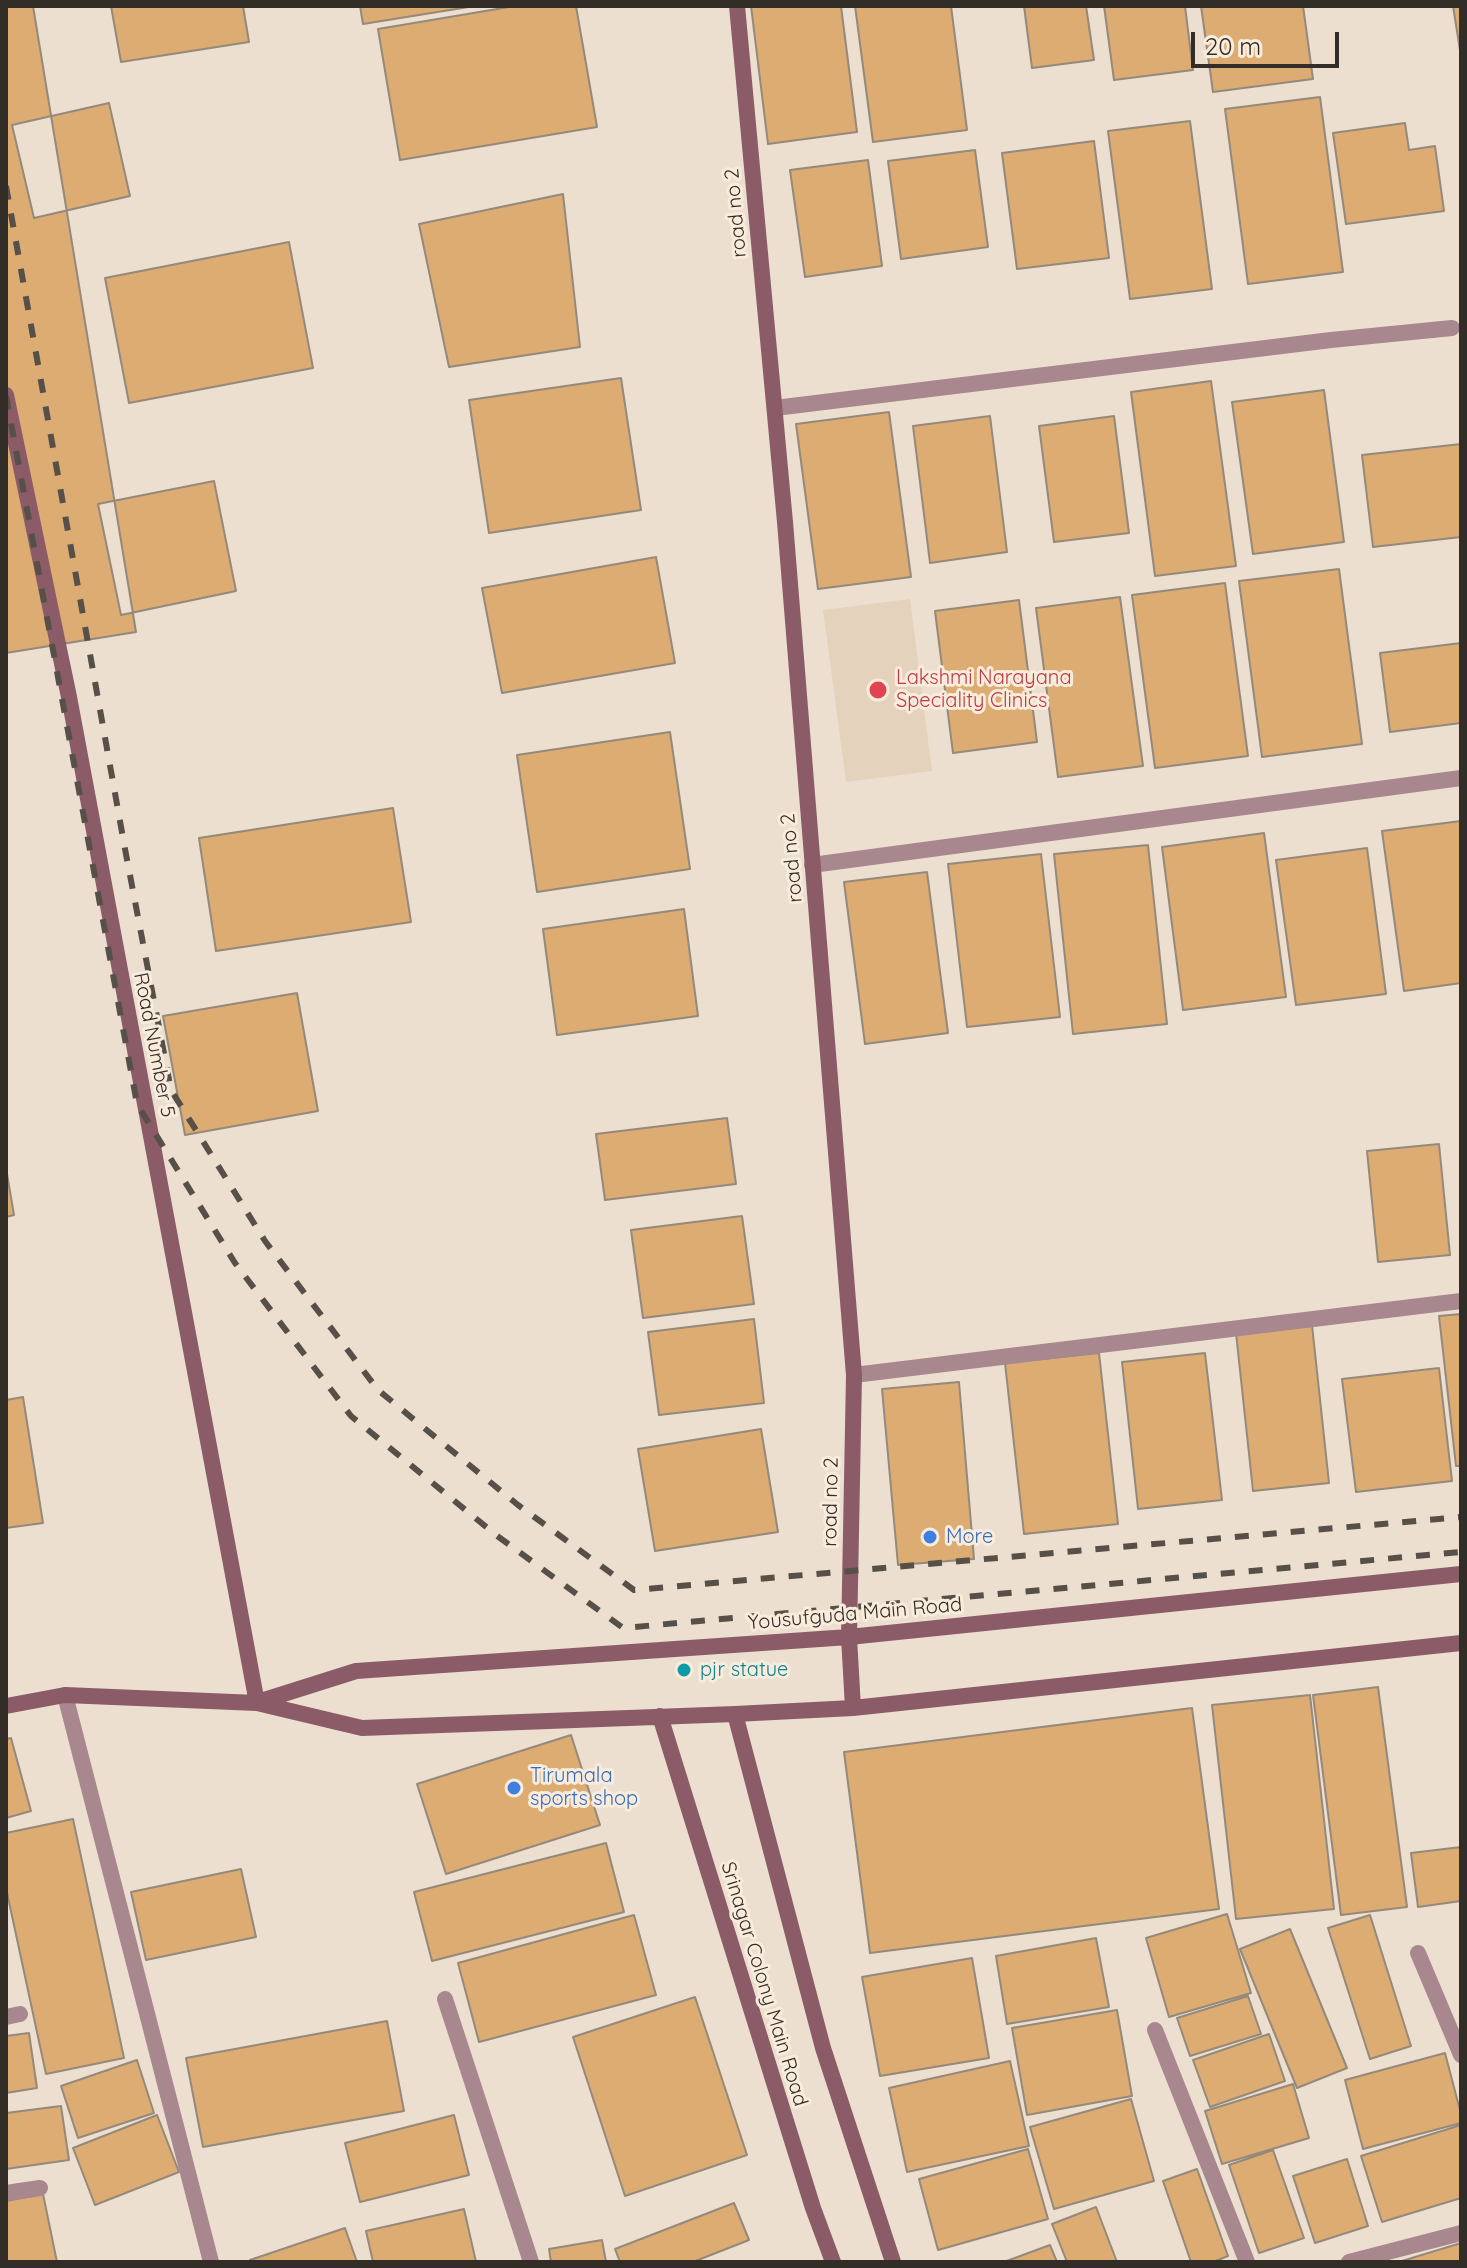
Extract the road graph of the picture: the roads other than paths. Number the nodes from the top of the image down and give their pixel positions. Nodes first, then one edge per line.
1 (737, 6) edge
2 (1452, 328) dead end
3 (6, 395) edge
4 (775, 408) junction
5 (1461, 778) edge
6 (812, 865) junction
7 (1461, 1301) edge
8 (854, 1375) junction
9 (1461, 1574) edge
10 (849, 1637) junction
11 (1461, 1643) edge
12 (65, 1695) junction
13 (257, 1703) junction
14 (6, 1706) edge
15 (853, 1708) junction
16 (735, 1714) junction
17 (660, 1716) junction
18 (1418, 1953) dead end
19 (445, 1999) dead end
20 (1155, 2030) dead end
21 (1461, 2055) edge
22 (40, 2188) dead end
23 (6, 2193) edge
24 (1461, 2233) edge
25 (211, 2262) edge
26 (531, 2262) edge
27 (833, 2262) edge
28 (893, 2262) edge
29 (1247, 2262) edge
30 (1349, 2262) edge

1 - 4 main road, road no 2
2 - 4 street
3 - 13 main road, Road Number 5
4 - 6 main road, road no 2
5 - 6 street
6 - 8 main road, road no 2
7 - 8 street
8 - 10 main road, road no 2
9 - 10 main road, Yousufguda Main Road
10 - 13 main road, Yousufguda Main Road
10 - 15 main road, road no 2
11 - 15 main road
12 - 13 main road
12 - 14 main road
12 - 25 street
13 - 17 main road
15 - 16 main road
16 - 17 main road
16 - 28 main road, Srinagar Colony Main Road
17 - 27 main road, Srinagar Colony Main Road
18 - 21 street
19 - 26 street
20 - 29 street
22 - 23 street
24 - 30 street

